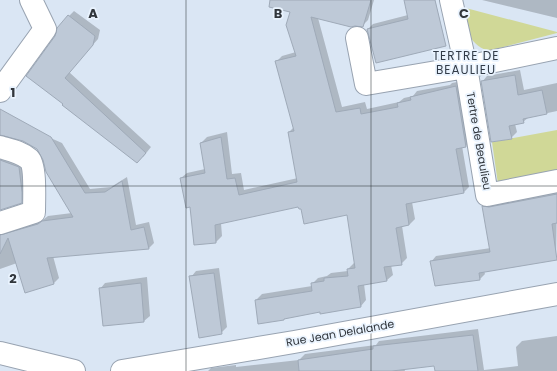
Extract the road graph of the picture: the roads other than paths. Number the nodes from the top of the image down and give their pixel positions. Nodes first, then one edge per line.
1 (32, 0) edge
2 (451, 0) edge
3 (357, 38) dead end
4 (557, 48) edge
5 (466, 67) junction
6 (0, 91) edge
7 (0, 147) edge
8 (557, 181) edge
9 (0, 223) edge
10 (557, 294) edge
11 (0, 353) edge
12 (74, 371) edge
13 (122, 371) edge

1 - 6 street
2 - 5 street, Tertre de Beaulieu
3 - 5 street
4 - 5 street
5 - 8 street, Tertre de Beaulieu
7 - 9 street
10 - 13 street, Rue Jean Delalande
11 - 12 street

